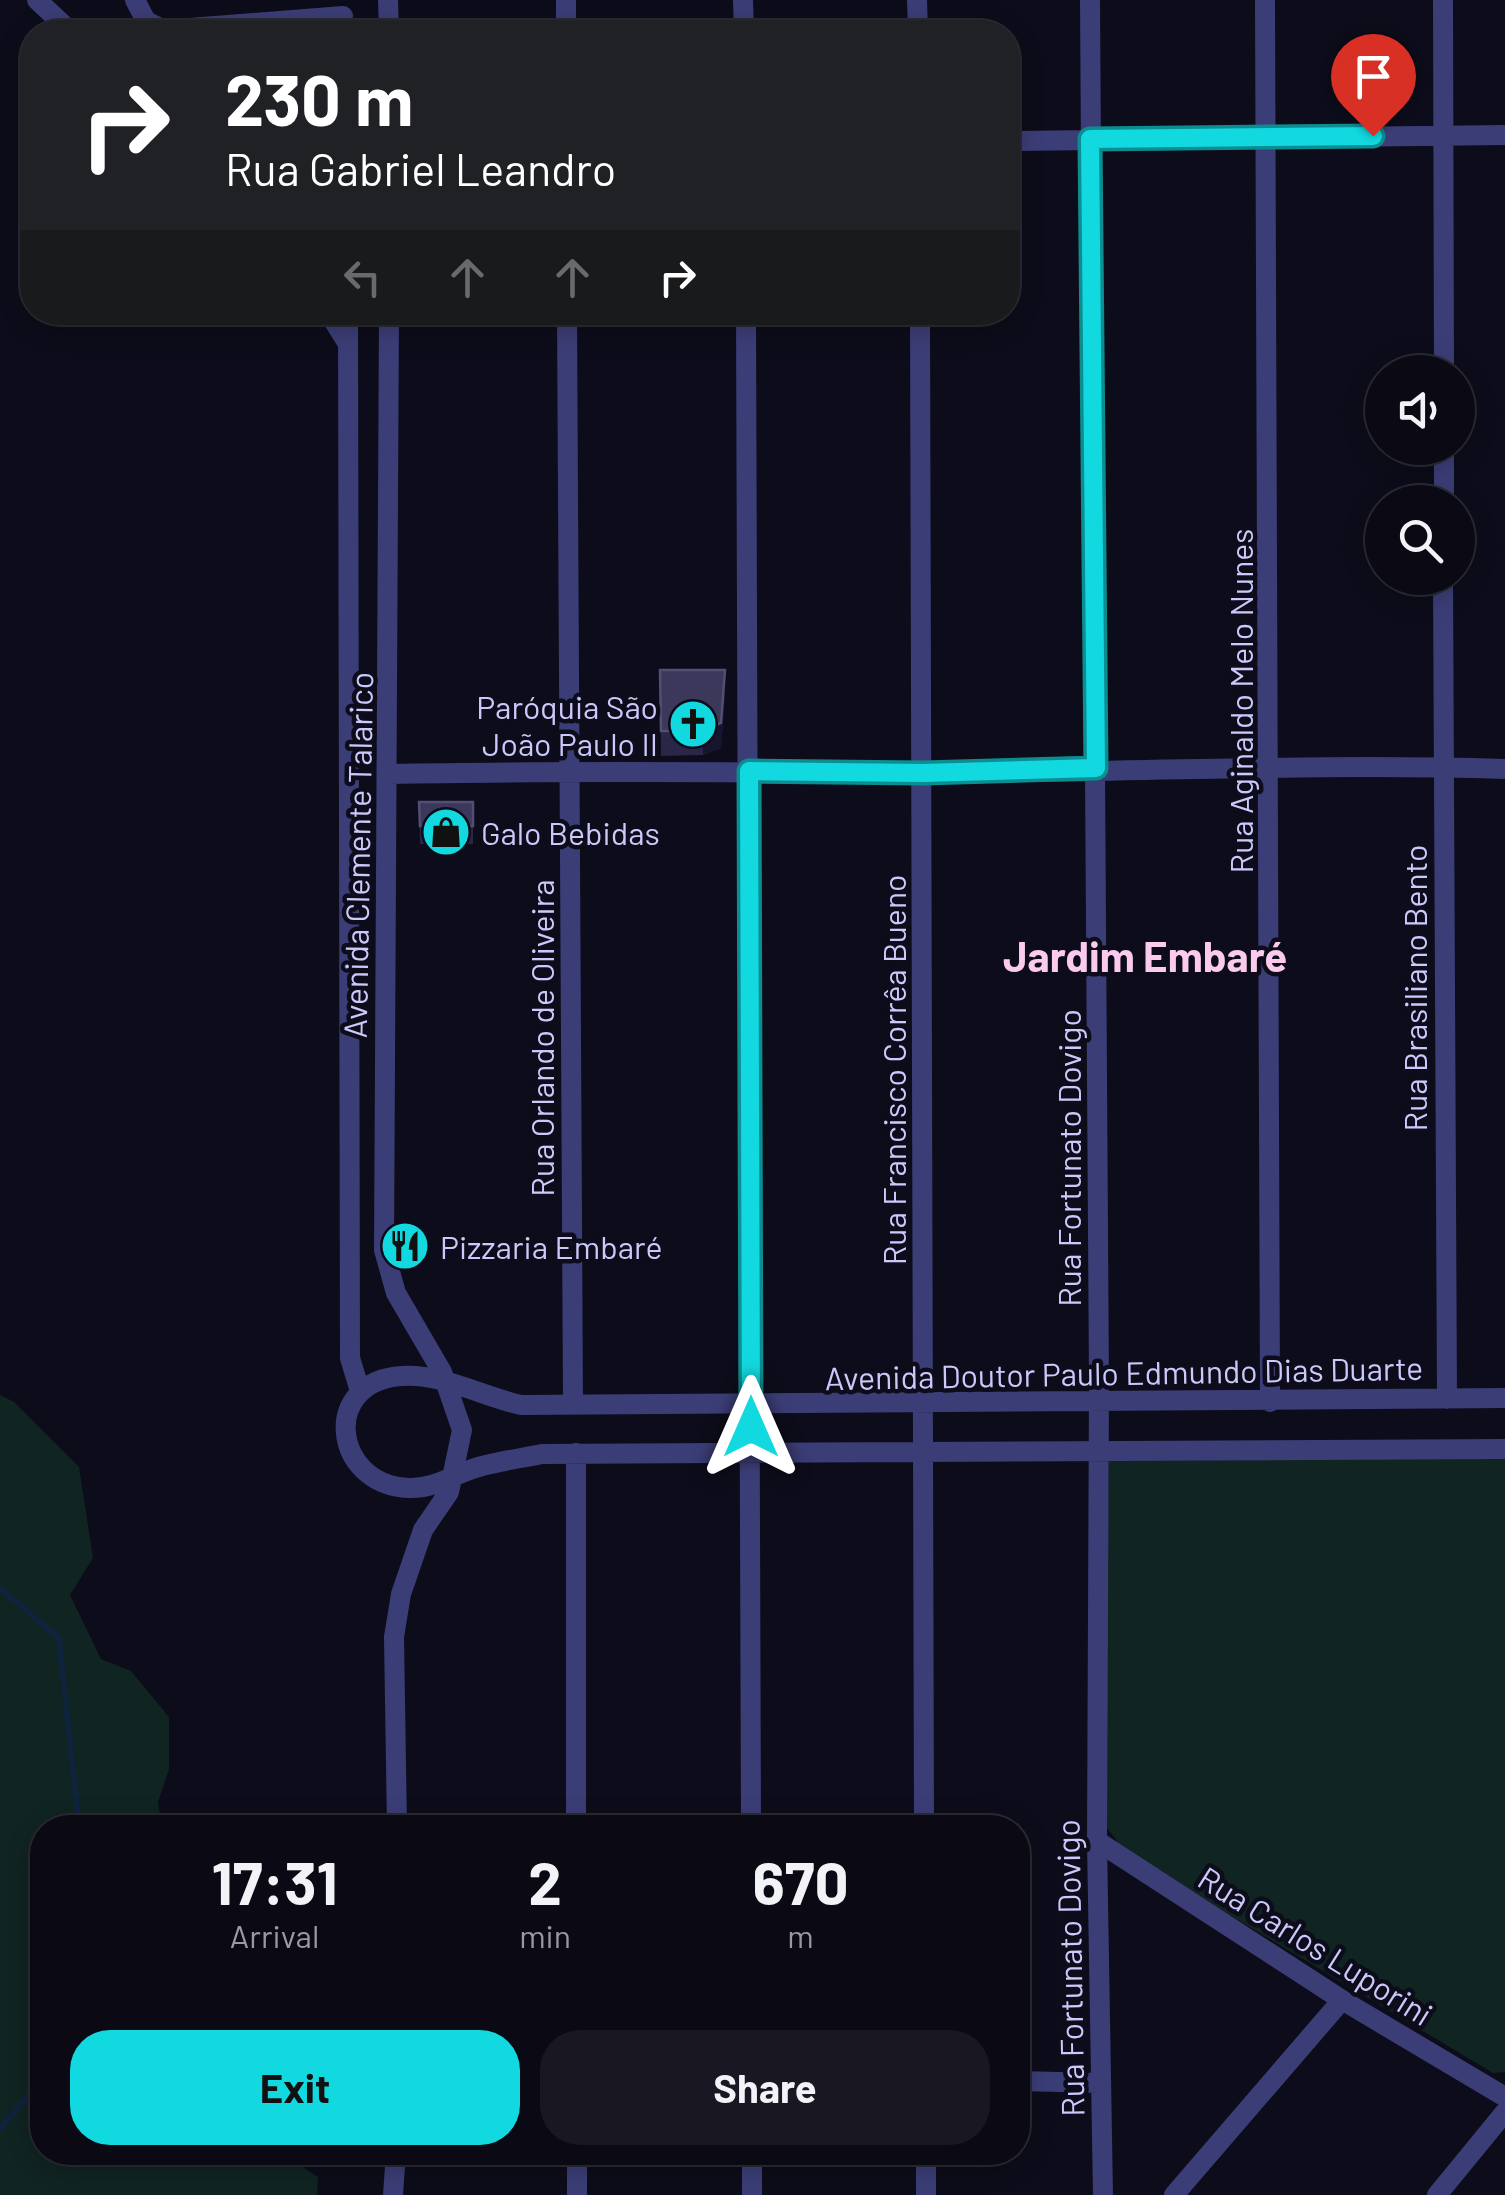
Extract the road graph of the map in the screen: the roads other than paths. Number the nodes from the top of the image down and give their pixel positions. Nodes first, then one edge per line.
1 (37, 0) edge
2 (1090, 0) edge
3 (1265, 0) edge
4 (1443, 0) edge
5 (343, 16) edge
6 (58, 20) edge
7 (292, 20) edge
8 (1266, 135) junction
9 (1444, 136) junction
10 (1505, 136) edge
11 (1090, 139) junction
12 (1020, 141) edge
13 (336, 325) edge
14 (348, 325) edge
15 (389, 325) edge
16 (567, 325) edge
17 (746, 325) edge
18 (920, 325) edge
19 (348, 344) junction
20 (1444, 355) edge
21 (1444, 595) edge
22 (1271, 766) junction
23 (1443, 767) junction
24 (1096, 768) junction
25 (1505, 768) edge
26 (569, 770) junction
27 (749, 771) junction
28 (923, 773) junction
29 (388, 774) junction
30 (447, 1383) junction
31 (360, 1391) junction
32 (1505, 1398) edge
33 (1447, 1399) junction
34 (1099, 1400) junction
35 (1270, 1402) junction
36 (572, 1403) junction
37 (751, 1404) junction
38 (924, 1405) junction
39 (1505, 1449) edge
40 (750, 1450) junction
41 (921, 1451) junction
42 (576, 1453) junction
43 (1096, 1453) junction
44 (452, 1476) junction
45 (397, 1815) edge
46 (576, 1815) edge
47 (751, 1815) edge
48 (924, 1815) edge
49 (1097, 1841) junction
50 (1342, 2000) junction
51 (1030, 2082) edge
52 (1100, 2083) junction
53 (1505, 2098) edge
54 (1505, 2112) edge
55 (395, 2165) edge
56 (577, 2165) edge
57 (752, 2165) edge
58 (926, 2165) edge
59 (1108, 2190) edge
60 (393, 2195) edge
61 (577, 2195) edge
62 (752, 2195) edge
63 (926, 2195) edge
64 (1174, 2195) edge
65 (1438, 2195) edge

1 - 6 street
2 - 11 street, Rua Fortunato Dovigo
3 - 8 street, Rua Aginaldo Melo Nunes
4 - 9 street
5 - 7 street
8 - 9 street
8 - 11 street
8 - 22 street, Rua Aginaldo Melo Nunes
9 - 10 street
9 - 20 street
11 - 12 street
11 - 24 street, Rua Fortunato Dovigo
13 - 19 street
14 - 19 street, Avenida Clemente Talarico
15 - 29 street, Avenida Clemente Talarico
16 - 26 street, Rua Orlando de Oliveira
17 - 27 street
18 - 28 street, Rua Francisco Corrêa Bueno
19 - 31 street, Avenida Clemente Talarico
21 - 23 street, Rua Brasiliano Bento
22 - 23 street
22 - 24 street
22 - 35 street, Rua Aginaldo Melo Nunes
23 - 25 street
23 - 33 street, Rua Brasiliano Bento
24 - 28 street
24 - 34 street, Rua Fortunato Dovigo
26 - 27 street
26 - 29 street
26 - 36 street, Rua Orlando de Oliveira
27 - 28 street
27 - 37 street
28 - 38 street, Rua Francisco Corrêa Bueno
29 - 30 street, Avenida Clemente Talarico
30 - 31 street
30 - 36 street, Avenida Doutor Paulo Edmundo Dias Duarte
30 - 44 street, Avenida Clemente Talarico
31 - 44 street, Avenida Clemente Talarico
32 - 33 street, Avenida Doutor Paulo Edmundo Dias Duarte
33 - 35 street, Avenida Doutor Paulo Edmundo Dias Duarte
34 - 35 street, Avenida Doutor Paulo Edmundo Dias Duarte
34 - 38 street, Avenida Doutor Paulo Edmundo Dias Duarte
34 - 43 street, Rua Fortunato Dovigo
36 - 37 street, Avenida Doutor Paulo Edmundo Dias Duarte
37 - 38 street, Avenida Doutor Paulo Edmundo Dias Duarte
37 - 40 street
38 - 41 street, Rua Francisco Corrêa Bueno
39 - 43 street
40 - 41 street
40 - 42 street
40 - 47 street
41 - 43 street
41 - 48 street, Rua Francisco Corrêa Bueno
42 - 44 street
42 - 46 street
43 - 49 street, Rua Fortunato Dovigo
44 - 45 street, Avenida Clemente Talarico
49 - 50 street, Rua Carlos Luporini
49 - 52 street, Rua Fortunato Dovigo
50 - 53 street, Rua Carlos Luporini
50 - 64 street
51 - 52 street
52 - 59 street, Rua Fortunato Dovigo
54 - 65 street
55 - 60 street
56 - 61 street
57 - 62 street
58 - 63 street

